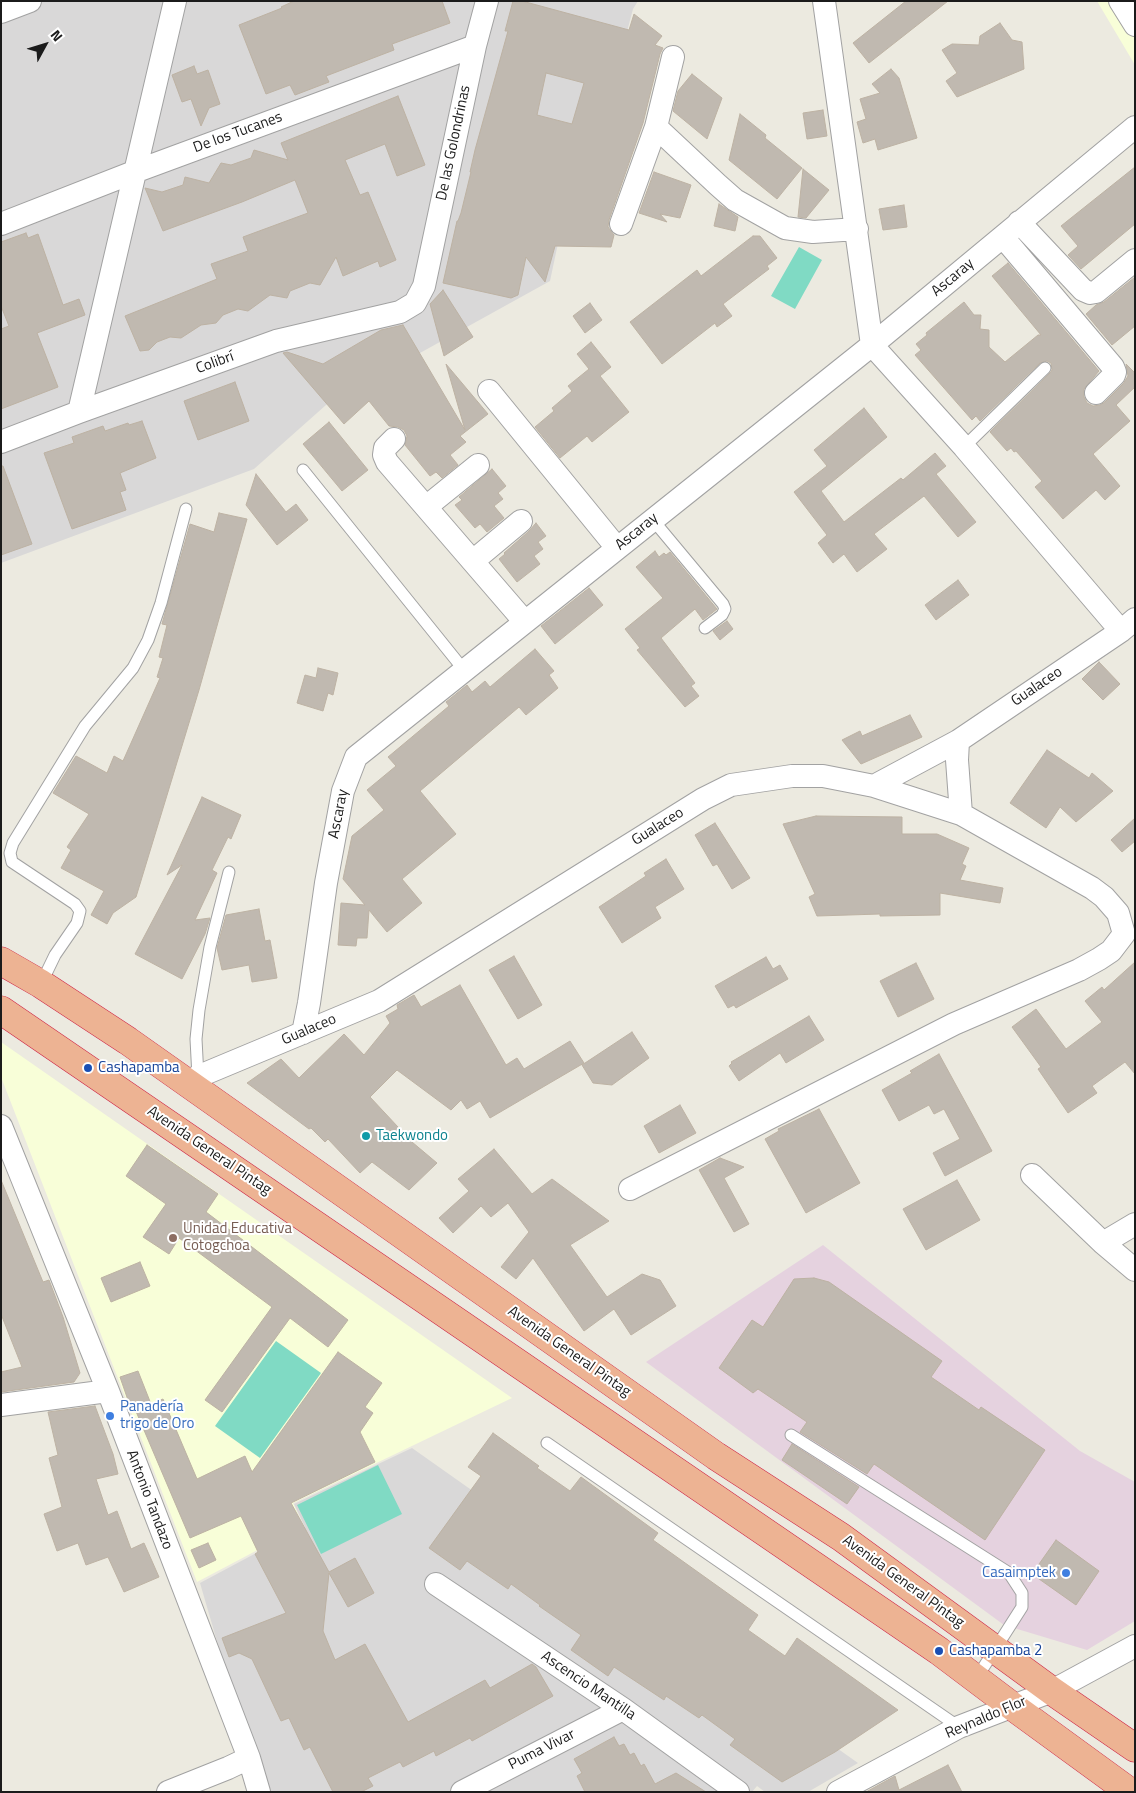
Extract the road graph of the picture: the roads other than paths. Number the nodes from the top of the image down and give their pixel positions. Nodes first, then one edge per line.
1 (30, 1) edge
2 (175, 1) edge
3 (487, 1) edge
4 (824, 1) edge
5 (1120, 1) edge
6 (1, 12) edge
7 (1135, 25) edge
8 (475, 46) junction
9 (674, 57) dead end
10 (656, 127) junction
11 (1135, 127) edge
12 (134, 172) junction
13 (1, 224) edge
14 (621, 224) dead end
15 (857, 229) junction
16 (1011, 229) junction
17 (1135, 260) edge
18 (424, 286) joint
19 (872, 345) junction
20 (1045, 368) dead end
21 (489, 391) dead end
22 (1096, 393) dead end
23 (79, 412) junction
24 (394, 439) dead end
25 (1, 442) edge
26 (964, 447) junction
27 (478, 465) dead end
28 (302, 470) dead end
29 (426, 507) junction
30 (186, 509) dead end
31 (653, 520) junction
32 (521, 522) dead end
33 (617, 548) junction
34 (473, 562) junction
35 (525, 622) junction
36 (1128, 625) edge
37 (705, 628) dead end
38 (464, 670) junction
39 (958, 741) junction
40 (874, 786) junction
41 (961, 814) junction
42 (229, 872) dead end
43 (1129, 930) edge
44 (1, 961) edge
45 (41, 984) junction
46 (1, 1010) edge
47 (303, 1033) junction
48 (191, 1079) junction
49 (1, 1126) edge
50 (1032, 1174) dead end
51 (630, 1189) dead end
52 (1135, 1224) edge
53 (1103, 1243) junction
54 (1135, 1270) edge
55 (108, 1391) junction
56 (1, 1404) edge
57 (791, 1436) dead end
58 (547, 1443) dead end
59 (436, 1584) dead end
60 (1135, 1646) edge
61 (996, 1650) junction
62 (976, 1679) junction
63 (1052, 1691) junction
64 (1012, 1706) junction
65 (623, 1709) junction
66 (959, 1727) junction
67 (1135, 1748) edge
68 (249, 1758) junction
69 (168, 1792) edge
70 (259, 1792) edge
71 (462, 1792) edge
72 (738, 1792) edge
73 (838, 1792) edge
74 (1130, 1792) edge

1 - 6 street
2 - 12 street
3 - 8 street, De las Golondrinas
4 - 15 street
5 - 7 street
8 - 12 street, De los Tucanes
8 - 18 street, De las Golondrinas
9 - 10 street
10 - 14 street
10 - 15 street
11 - 16 street, Ascaray
12 - 13 street, De los Tucanes
12 - 23 street
15 - 19 street
16 - 17 street
16 - 19 street, Ascaray
16 - 22 street
18 - 23 street, Colibrí
19 - 26 street
19 - 31 street, Ascaray
20 - 26 lane
21 - 33 street
23 - 25 street, Colibrí
24 - 29 street
26 - 36 street
27 - 29 street
28 - 38 lane
29 - 34 street
30 - 45 lane
31 - 33 street, Ascaray
31 - 37 lane
32 - 34 street
33 - 35 street, Ascaray
34 - 35 street
35 - 38 street, Ascaray
36 - 39 street, Gualaceo
38 - 47 street, Ascaray
39 - 40 street, Gualaceo
39 - 41 street
40 - 41 street
40 - 47 street, Gualaceo
41 - 43 street
42 - 48 lane
43 - 51 street
44 - 45 highway, Avenida General Pintag
45 - 48 highway, Avenida General Pintag
46 - 62 highway, Avenida General Pintag
47 - 48 street, Gualaceo
48 - 61 highway, Avenida General Pintag
49 - 55 street, Antonio Tandazo
50 - 53 street
52 - 53 street
53 - 54 street
55 - 56 street
55 - 68 street, Antonio Tandazo
57 - 61 lane
58 - 66 lane
59 - 65 street, Ascencio Mantilla
60 - 63 street, Reynaldo Flor
61 - 62 lane
61 - 63 highway, Avenida General Pintag
62 - 64 highway, Avenida General Pintag
63 - 64 street, Reynaldo Flor
63 - 67 highway, Avenida General Pintag
64 - 66 street, Reynaldo Flor
64 - 74 highway, Avenida General Pintag
65 - 71 street, Puma Vivar
65 - 72 street, Ascencio Mantilla
66 - 73 street, Reynaldo Flor
68 - 69 street
68 - 70 street, Antonio Tandazo

